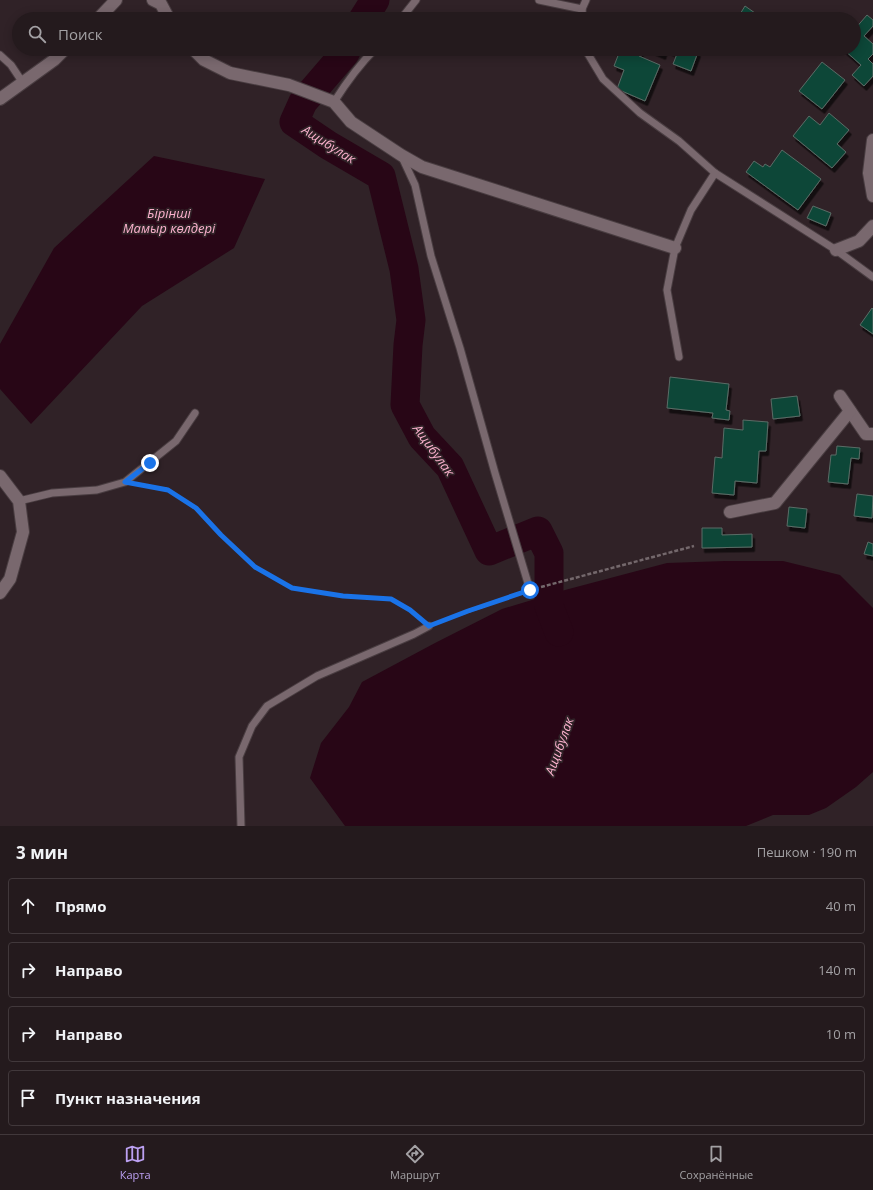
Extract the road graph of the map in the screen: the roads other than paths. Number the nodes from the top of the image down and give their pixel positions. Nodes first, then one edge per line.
1 (116, 0) edge
2 (153, 0) edge
3 (416, 0) edge
4 (539, 0) edge
5 (586, 0) edge
6 (582, 9) joint
7 (105, 12) edge
8 (165, 12) edge
9 (407, 12) edge
10 (0, 55) edge
11 (58, 56) edge
12 (200, 56) edge
13 (368, 56) edge
14 (589, 56) edge
15 (22, 83) junction
16 (0, 99) edge
17 (334, 102) junction
18 (873, 140) edge
19 (401, 155) junction
20 (715, 173) junction
21 (873, 196) edge
22 (873, 226) edge
23 (675, 248) junction
24 (836, 250) junction
25 (873, 277) edge
26 (679, 357) dead end
27 (840, 396) dead end
28 (850, 411) junction
29 (195, 413) dead end
30 (873, 434) edge
31 (0, 476) edge
32 (19, 501) junction
33 (730, 512) dead end
34 (530, 590) road end
35 (0, 593) edge
36 (429, 626) road end
37 (241, 826) edge

1 - 7 street
2 - 8 street
3 - 9 lane
4 - 6 lane
5 - 6 lane
10 - 15 lane
11 - 15 street
12 - 17 street
13 - 17 lane
14 - 20 lane
15 - 16 street
17 - 19 street
18 - 21 street
19 - 23 street
19 - 34 lane
20 - 23 lane
20 - 24 lane
22 - 24 street
23 - 26 lane
24 - 25 lane
27 - 28 street
28 - 30 street
28 - 33 street
29 - 32 lane
31 - 32 street
32 - 35 street
36 - 37 lane

